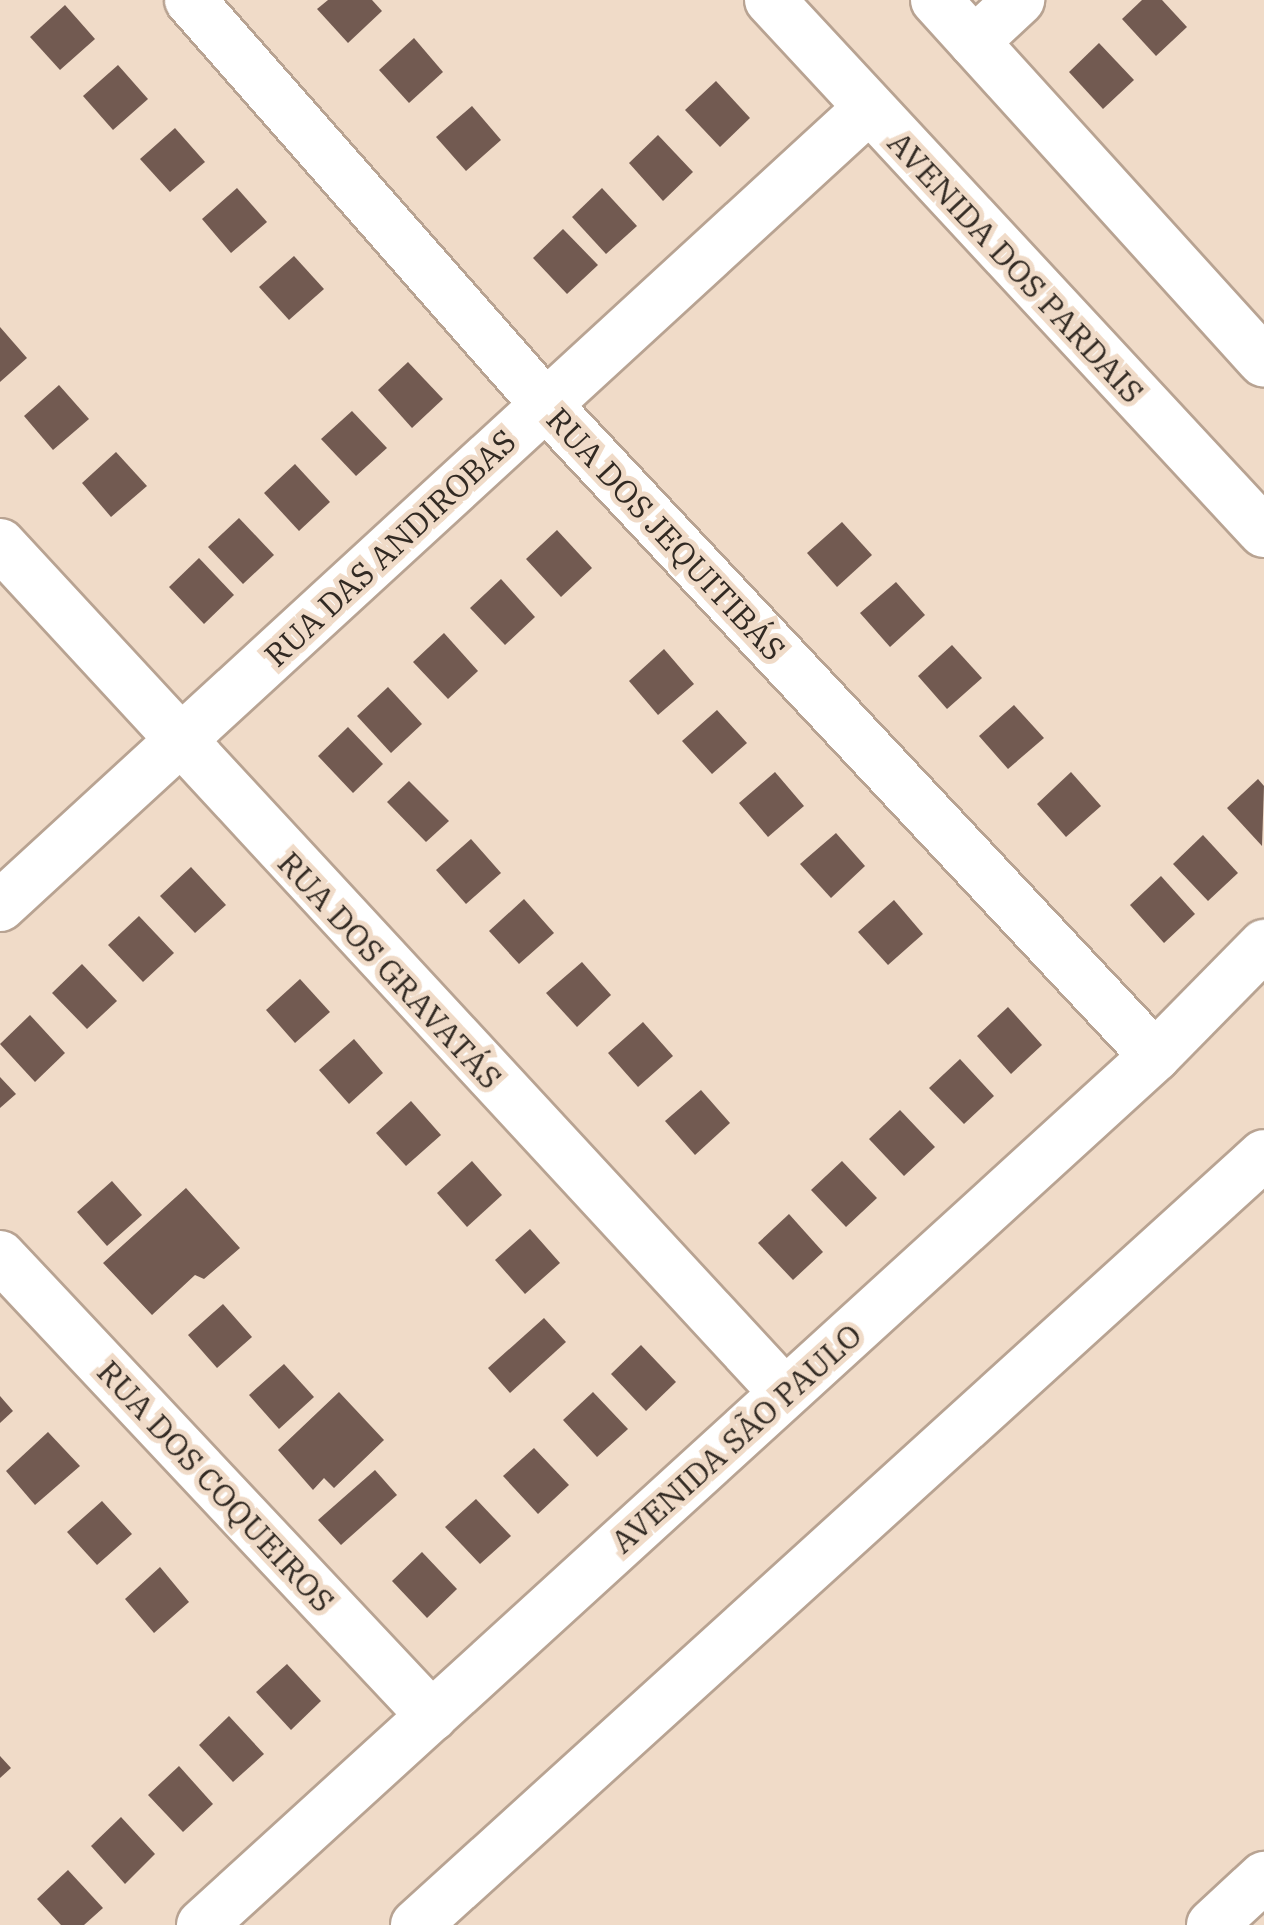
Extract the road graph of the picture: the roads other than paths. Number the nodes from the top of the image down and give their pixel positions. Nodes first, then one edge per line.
1 (190, 0) edge
2 (770, 0) edge
3 (936, 0) edge
4 (1019, 0) edge
5 (974, 42) junction
6 (868, 109) junction
7 (1264, 362) edge
8 (546, 405) junction
9 (1264, 532) edge
10 (0, 544) edge
11 (178, 743) junction
12 (0, 906) edge
13 (1264, 945) edge
14 (1154, 1056) junction
15 (1264, 1155) edge
16 (0, 1256) edge
17 (786, 1393) junction
18 (432, 1716) junction
19 (1264, 1877) edge
20 (202, 1925) edge
21 (416, 1925) edge
22 (1212, 1925) edge

1 - 8 street, RUA DOS JEQUITIBÁS
2 - 6 street, AVENIDA DOS PARDAIS
3 - 5 street
4 - 5 street
5 - 7 street
6 - 8 street, RUA DAS ANDIROBAS
6 - 9 street, AVENIDA DOS PARDAIS
8 - 11 street, RUA DAS ANDIROBAS
8 - 14 street, RUA DOS JEQUITIBÁS
10 - 11 street, RUA DOS GRAVATÁS
11 - 12 street, RUA DAS ANDIROBAS
11 - 17 street, RUA DOS GRAVATÁS
13 - 14 street, AVENIDA SÃO PAULO
14 - 17 street, AVENIDA SÃO PAULO
15 - 21 street
16 - 18 street, RUA DOS COQUEIROS
17 - 18 street, AVENIDA SÃO PAULO
18 - 20 street, AVENIDA SÃO PAULO
19 - 22 street

